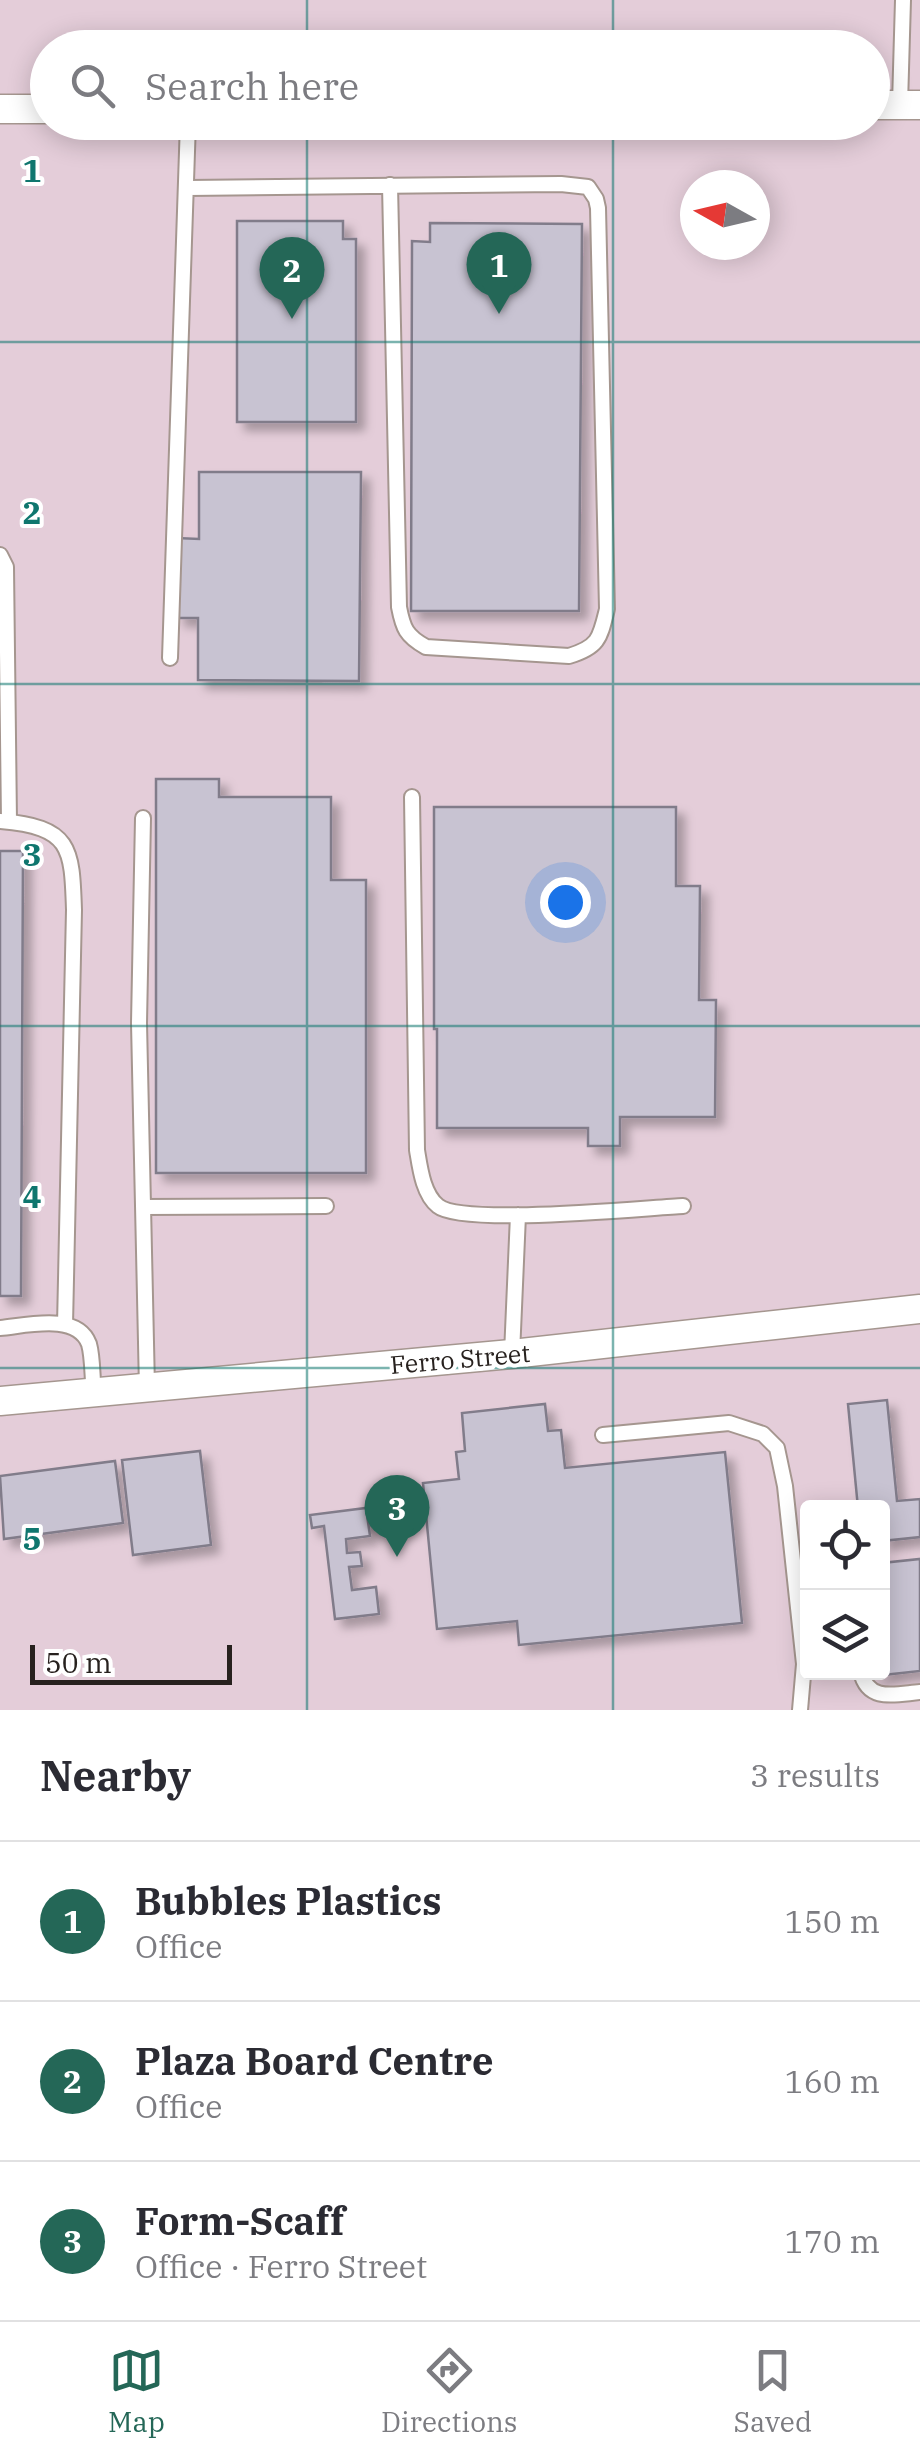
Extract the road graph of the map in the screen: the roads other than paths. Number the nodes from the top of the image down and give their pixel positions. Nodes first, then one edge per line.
1 (903, 0) edge
2 (898, 105) edge
3 (0, 109) edge
4 (30, 109) edge
5 (188, 140) edge
6 (390, 184) junction
7 (188, 188) junction
8 (0, 555) edge
9 (170, 658) dead end
10 (412, 797) dead end
11 (143, 818) dead end
12 (4, 822) edge
13 (326, 1206) dead end
14 (683, 1206) dead end
15 (143, 1207) junction
16 (518, 1215) junction
17 (920, 1308) edge
18 (65, 1325) junction
19 (0, 1328) edge
20 (512, 1354) junction
21 (147, 1388) junction
22 (94, 1393) junction
23 (0, 1401) edge
24 (602, 1435) dead end
25 (864, 1680) edge
26 (920, 1692) edge
27 (800, 1710) edge

1 - 2 lane
3 - 4 street
5 - 7 lane
6 - 6 lane
6 - 7 lane
7 - 9 lane
8 - 12 lane
10 - 16 lane
11 - 15 lane
12 - 18 lane
13 - 15 lane
14 - 16 lane
15 - 21 lane
16 - 20 lane
17 - 20 street, Ferro Street
18 - 19 lane
18 - 22 lane
20 - 21 street, Ferro Street
21 - 22 street, Ferro Street
22 - 23 street, Ferro Street
24 - 27 lane
25 - 26 lane

